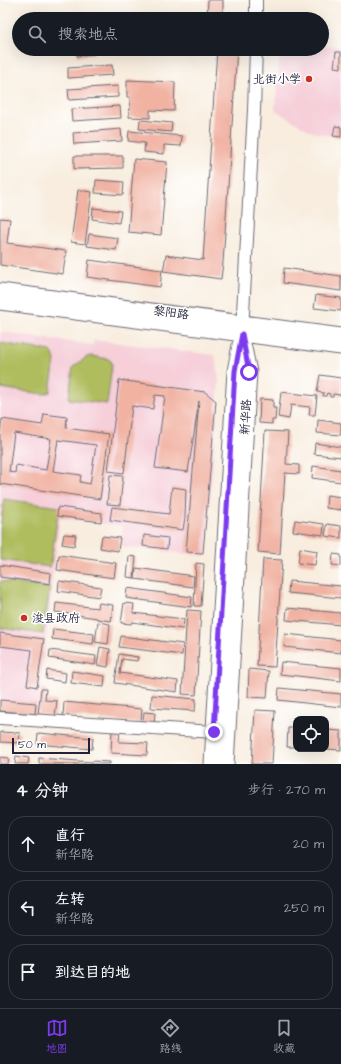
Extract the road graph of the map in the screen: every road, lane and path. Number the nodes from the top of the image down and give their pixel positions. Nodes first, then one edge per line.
1 (256, 0) edge
2 (256, 12) edge
3 (256, 56) edge
4 (0, 291) edge
5 (0, 302) edge
6 (242, 328) junction
7 (341, 336) edge
8 (341, 347) edge
9 (0, 718) edge
10 (214, 732) junction
11 (212, 764) edge
12 (226, 764) edge

1 - 2 street
3 - 6 street
4 - 6 main road, 黎阳路
5 - 6 main road, 黎阳路
6 - 7 main road, 黎阳路
6 - 8 main road, 黎阳路
6 - 10 main road, 新华路
6 - 12 main road, 新华路
9 - 10 street
10 - 11 main road, 新华路

